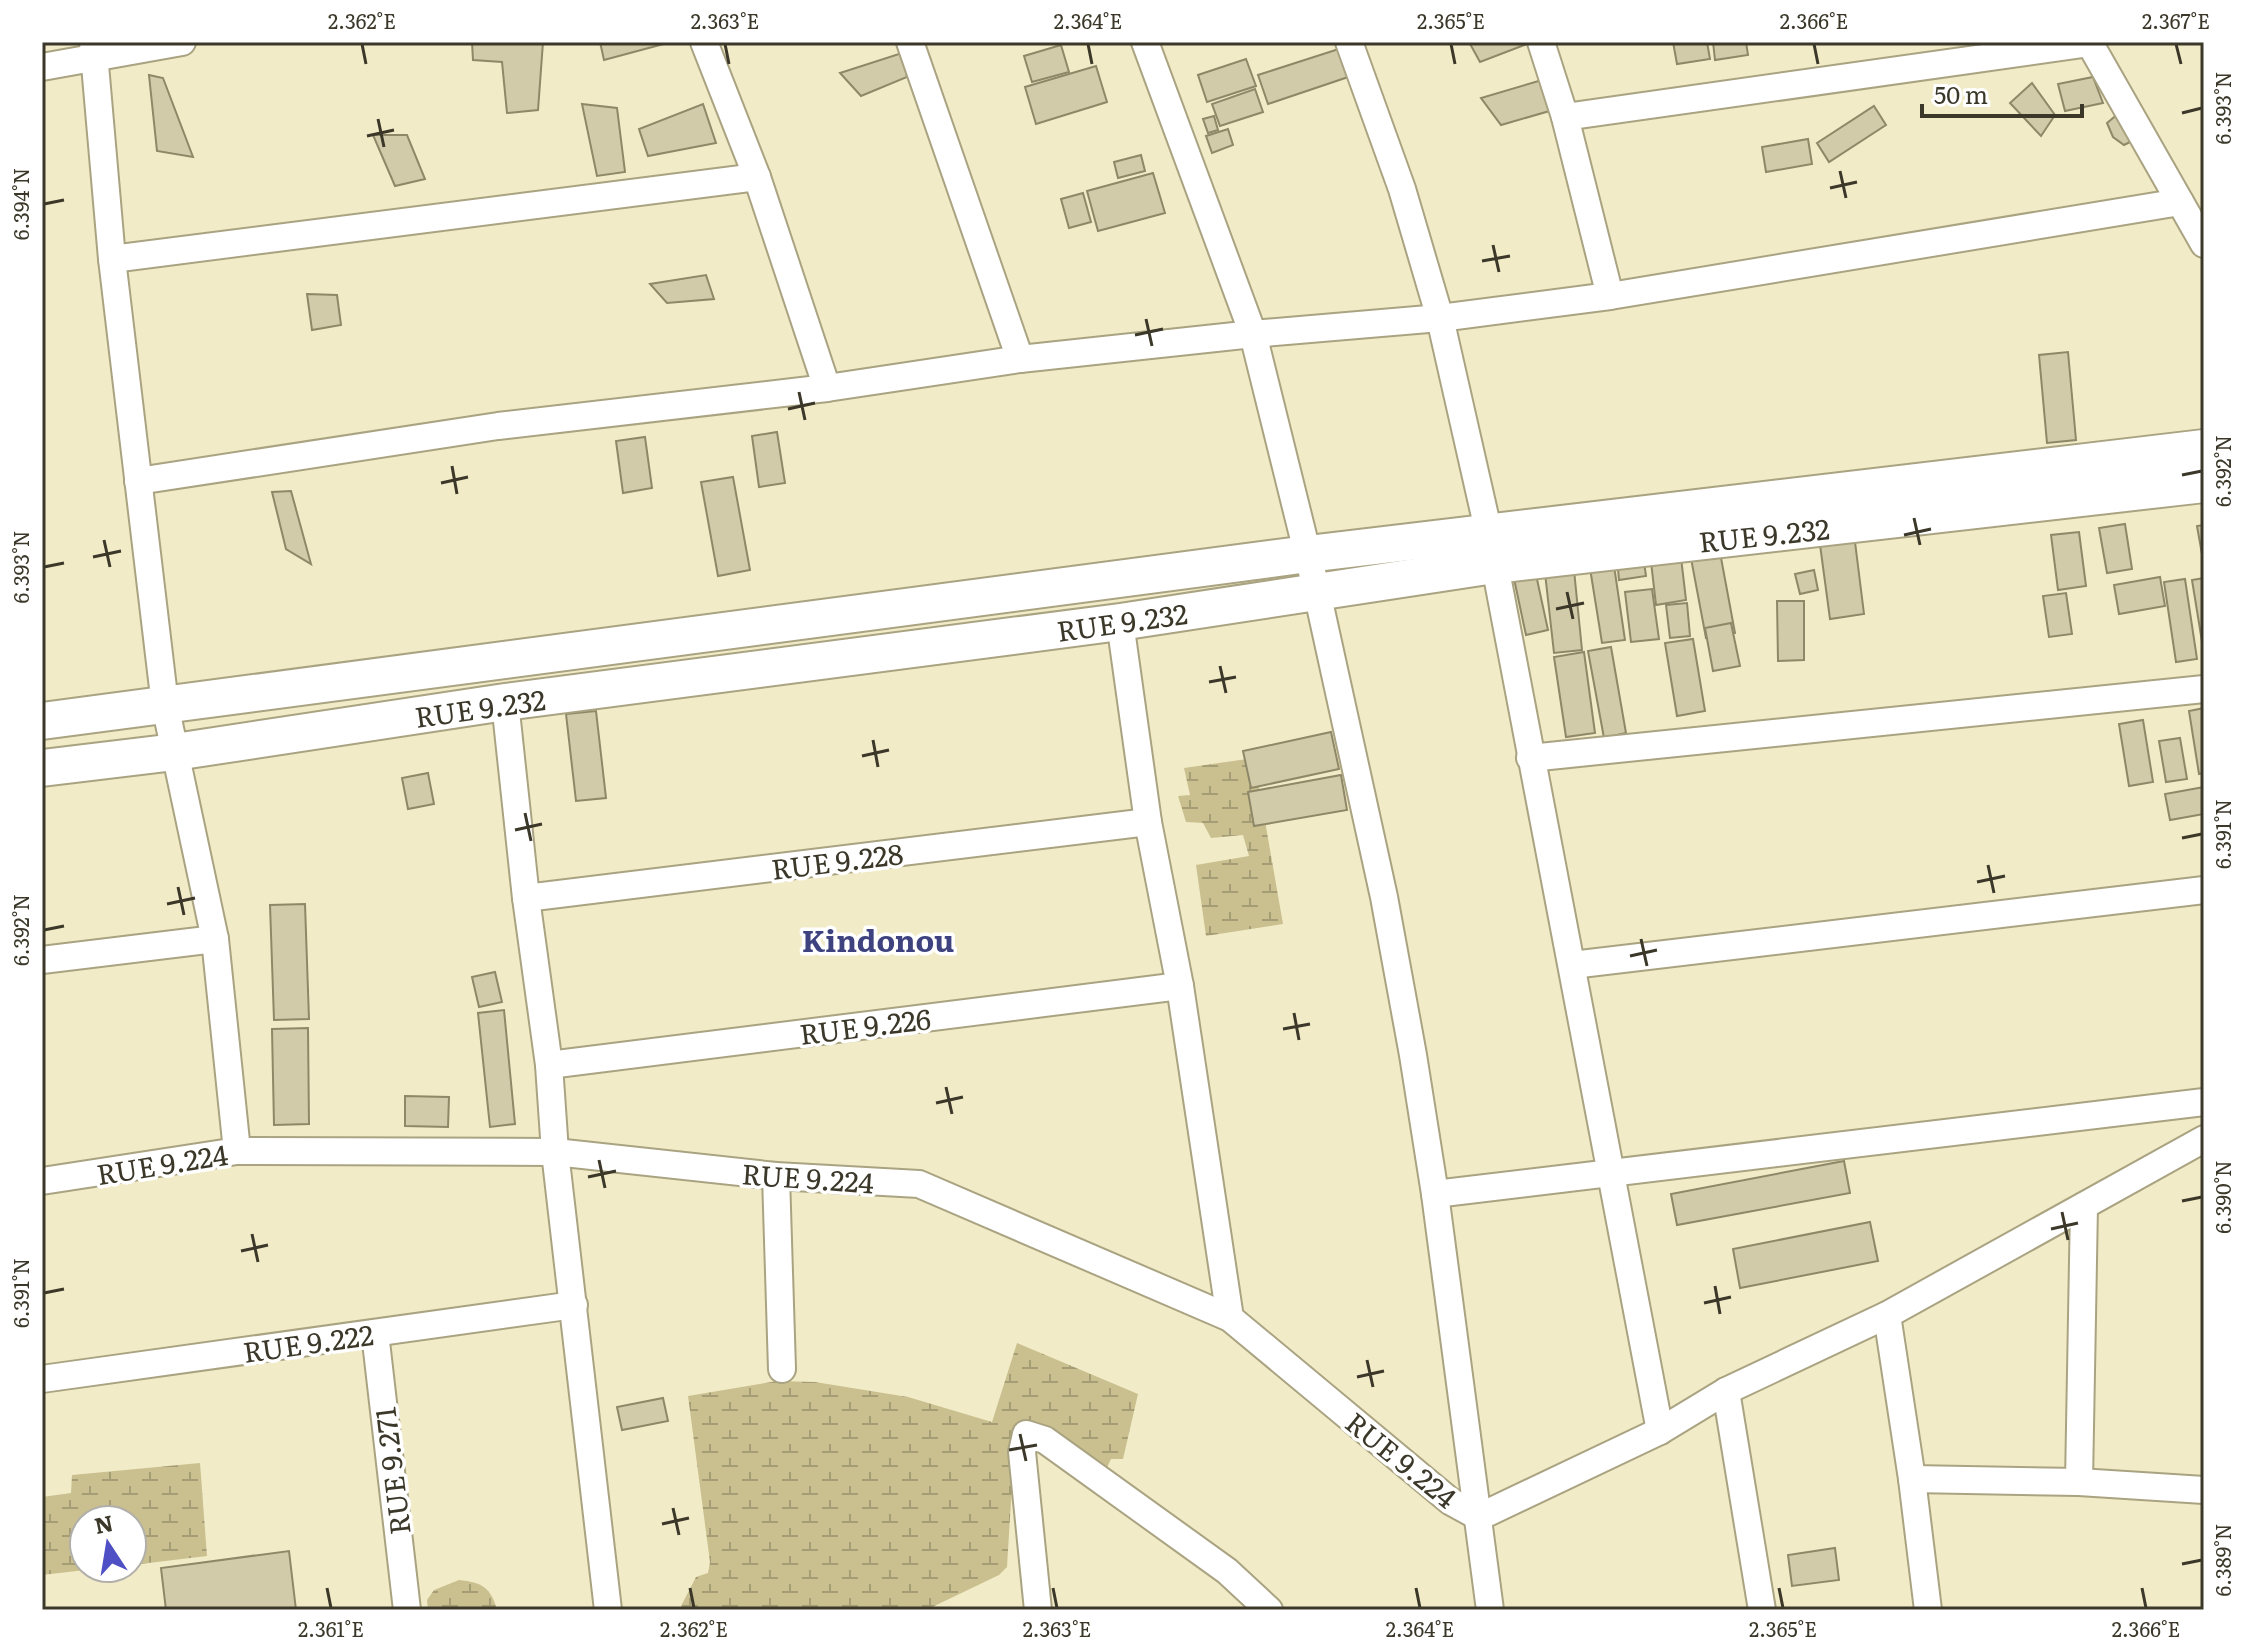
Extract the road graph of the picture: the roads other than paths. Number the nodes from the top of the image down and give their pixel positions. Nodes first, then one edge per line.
1 (182, 42) edge
2 (704, 42) edge
3 (910, 42) edge
4 (1145, 42) edge
5 (1349, 42) edge
6 (1541, 42) edge
7 (2090, 43) edge
8 (94, 50) edge
9 (42, 67) edge
10 (1565, 117) junction
11 (757, 177) junction
12 (2180, 202) junction
13 (2204, 244) edge
14 (112, 259) junction
15 (1610, 296) junction
16 (1440, 318) junction
17 (1253, 334) junction
18 (1020, 359) junction
19 (827, 388) junction
20 (2204, 448) edge
21 (138, 481) junction
22 (2204, 484) edge
23 (1492, 549) junction
24 (1308, 554) junction
25 (1317, 592) junction
26 (1120, 622) junction
27 (2204, 689) edge
28 (505, 702) junction
29 (165, 705) junction
30 (42, 721) edge
31 (175, 752) junction
32 (1530, 758) junction
33 (42, 768) edge
34 (1148, 822) junction
35 (2204, 890) edge
36 (526, 898) junction
37 (215, 939) junction
38 (42, 960) edge
39 (1572, 965) junction
40 (1180, 986) junction
41 (549, 1065) junction
42 (2204, 1102) edge
43 (2204, 1139) edge
44 (237, 1151) junction
45 (555, 1152) junction
46 (1612, 1172) junction
47 (776, 1176) junction
48 (42, 1181) edge
49 (1435, 1194) junction
50 (2084, 1206) junction
51 (574, 1305) junction
52 (1887, 1315) junction
53 (1230, 1318) junction
54 (375, 1333) junction
55 (782, 1369) dead end
56 (42, 1379) edge
57 (1726, 1391) junction
58 (1660, 1431) junction
59 (1912, 1479) junction
60 (2079, 1482) junction
61 (2204, 1490) edge
62 (1479, 1517) junction
63 (407, 1610) edge
64 (608, 1610) edge
65 (1038, 1610) edge
66 (1269, 1610) edge
67 (1490, 1610) edge
68 (1762, 1610) edge
69 (1928, 1610) edge

1 - 8 street
2 - 11 street
3 - 18 street
4 - 17 street
5 - 16 street
6 - 10 street
7 - 10 street
7 - 12 street
8 - 9 street
8 - 14 street
10 - 15 street
11 - 14 street
11 - 19 street
12 - 13 street
12 - 15 street
14 - 21 street
15 - 16 street
16 - 17 street
16 - 23 street
17 - 18 street
17 - 24 street
18 - 19 street
19 - 21 street
20 - 23 street, RUE 9.232
21 - 29 street
22 - 23 street, RUE 9.232
23 - 24 street, RUE 9.232
23 - 25 street, RUE 9.232
23 - 32 street
24 - 25 street
24 - 29 street, RUE 9.232
25 - 26 street, RUE 9.232
25 - 49 street
26 - 28 street, RUE 9.232
26 - 34 street
27 - 32 street
28 - 31 street, RUE 9.232
28 - 36 street
29 - 30 street, RUE 9.232
29 - 31 street
31 - 33 street, RUE 9.232
31 - 37 street
32 - 39 street
34 - 36 street, RUE 9.228
34 - 40 street
35 - 39 street
36 - 41 street
37 - 38 street
37 - 44 street
39 - 46 street
40 - 41 street, RUE 9.226
40 - 53 street
41 - 45 street
42 - 46 street
43 - 50 street
44 - 45 street, RUE 9.224
44 - 48 street, RUE 9.224
45 - 47 street, RUE 9.224
45 - 51 street
46 - 49 street
46 - 58 street
47 - 53 street, RUE 9.224
47 - 55 street
49 - 62 street
50 - 52 street
50 - 60 street
51 - 54 street, RUE 9.222
51 - 64 street
52 - 57 street
52 - 59 street
53 - 62 street, RUE 9.224
54 - 56 street, RUE 9.222
54 - 63 street, RUE 9.271
57 - 58 street
57 - 68 street
58 - 62 street
59 - 60 street
59 - 69 street
60 - 61 street
62 - 67 street
65 - 66 street

